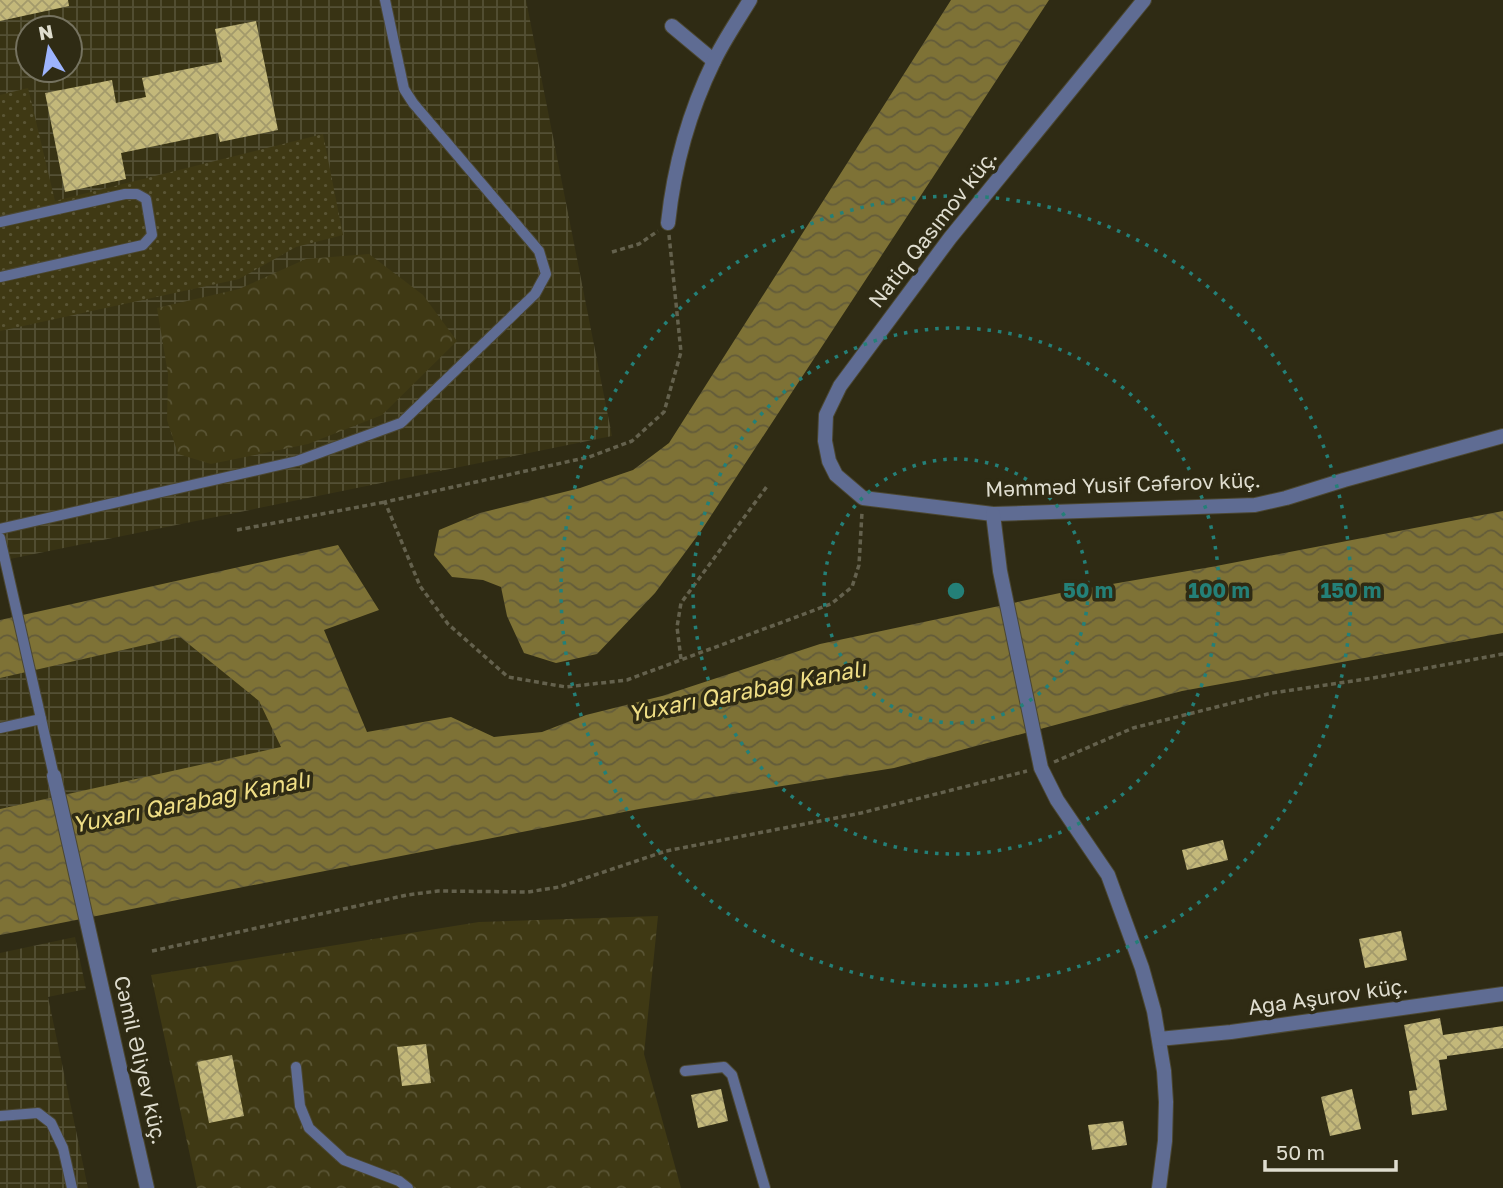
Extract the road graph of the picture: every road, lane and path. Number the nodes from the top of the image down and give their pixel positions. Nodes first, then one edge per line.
1 (385, 0) edge
2 (750, 0) edge
3 (1144, 0) edge
4 (672, 26) dead end
5 (714, 61) junction
6 (0, 222) edge
7 (668, 223) junction
8 (612, 252) dead end
9 (0, 277) edge
10 (1503, 436) edge
11 (768, 485) dead end
12 (863, 498) junction
13 (385, 502) junction
14 (993, 514) junction
15 (0, 529) edge
16 (237, 530) dead end
17 (0, 538) edge
18 (1503, 653) edge
19 (681, 659) junction
20 (41, 719) junction
21 (0, 728) edge
22 (1041, 768) junction
23 (54, 776) joint
24 (152, 951) dead end
25 (1503, 994) edge
26 (1159, 1039) junction
27 (296, 1066) dead end
28 (685, 1071) dead end
29 (0, 1116) edge
30 (72, 1188) edge
31 (147, 1188) edge
32 (408, 1188) edge
33 (765, 1188) edge
34 (1159, 1188) edge

1 - 15 lane
2 - 5 street
3 - 12 street, Natiq Qasımov küç.
4 - 5 street
5 - 7 street
6 - 9 lane
7 - 8 path
7 - 13 path
10 - 14 street, Məmməd Yusif Cəfərov küç.
11 - 19 path
12 - 14 street, Məmməd Yusif Cəfərov küç.
12 - 19 path
13 - 16 path
13 - 19 path
14 - 22 street
17 - 20 lane
18 - 22 path
20 - 21 lane
20 - 23 lane
22 - 24 path
22 - 26 street
23 - 31 street, Cəmil Əliyev küç.
25 - 26 street, Ağa Aşurov küç.
26 - 34 street
27 - 32 lane
28 - 33 lane
29 - 30 lane

